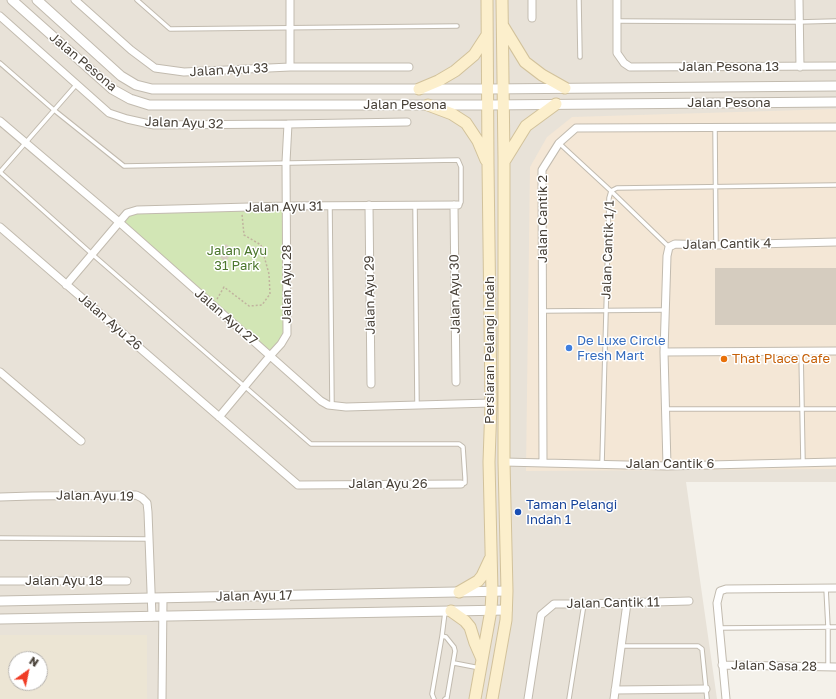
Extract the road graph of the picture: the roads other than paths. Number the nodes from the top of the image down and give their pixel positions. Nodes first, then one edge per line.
1 (12, 0) edge
2 (37, 0) edge
3 (75, 0) edge
4 (137, 0) edge
5 (290, 0) edge
6 (487, 0) edge
7 (502, 0) edge
8 (532, 0) edge
9 (579, 0) edge
10 (617, 0) edge
11 (799, 0) edge
12 (0, 16) edge
13 (532, 18) dead end
14 (618, 21) junction
15 (836, 21) edge
16 (799, 22) junction
17 (502, 24) junction
18 (457, 26) dead end
19 (290, 28) junction
20 (487, 34) junction
21 (580, 57) dead end
22 (0, 63) edge
23 (836, 66) edge
24 (290, 67) junction
25 (408, 67) dead end
26 (800, 67) junction
27 (76, 85) junction
28 (836, 86) edge
29 (565, 88) junction
30 (419, 89) junction
31 (488, 89) junction
32 (503, 89) junction
33 (836, 102) edge
34 (504, 104) junction
35 (556, 104) junction
36 (428, 105) junction
37 (488, 105) junction
38 (54, 110) junction
39 (0, 121) edge
40 (407, 122) dead end
41 (288, 124) junction
42 (714, 127) junction
43 (836, 127) edge
44 (25, 143) junction
45 (559, 143) junction
46 (504, 160) junction
47 (286, 162) junction
48 (488, 164) junction
49 (0, 172) edge
50 (836, 185) edge
51 (715, 187) junction
52 (611, 191) junction
53 (415, 205) junction
54 (456, 205) junction
55 (287, 206) junction
56 (330, 206) junction
57 (369, 206) junction
58 (119, 222) junction
59 (0, 227) edge
60 (836, 242) edge
61 (716, 245) junction
62 (669, 247) junction
63 (92, 254) junction
64 (66, 285) junction
65 (665, 310) junction
66 (542, 311) junction
67 (606, 311) junction
68 (801, 351) junction
69 (836, 351) edge
70 (664, 352) junction
71 (270, 356) junction
72 (0, 372) edge
73 (456, 382) dead end
74 (371, 384) dead end
75 (245, 386) junction
76 (491, 402) junction
77 (417, 405) junction
78 (332, 406) junction
79 (666, 409) junction
80 (802, 409) junction
81 (836, 409) edge
82 (219, 417) junction
83 (81, 441) dead end
84 (504, 462) junction
85 (836, 462) edge
86 (543, 463) junction
87 (803, 463) junction
88 (602, 464) junction
89 (667, 466) junction
90 (490, 472) junction
91 (461, 484) joint
92 (0, 497) edge
93 (0, 538) edge
94 (149, 538) junction
95 (491, 557) junction
96 (0, 581) edge
97 (127, 581) dead end
98 (826, 588) junction
99 (836, 588) edge
100 (459, 592) junction
101 (492, 592) junction
102 (507, 592) junction
103 (151, 598) junction
104 (163, 598) junction
105 (0, 601) edge
106 (689, 601) dead end
107 (627, 603) junction
108 (584, 604) junction
109 (491, 610) junction
110 (507, 610) junction
111 (448, 611) junction
112 (152, 616) junction
113 (163, 616) junction
114 (0, 620) edge
115 (828, 627) junction
116 (836, 627) edge
117 (719, 628) junction
118 (442, 636) junction
119 (622, 646) junction
120 (454, 663) junction
121 (481, 664) junction
122 (722, 665) junction
123 (828, 667) junction
124 (836, 667) edge
125 (706, 689) junction
126 (616, 690) junction
127 (162, 699) edge
128 (434, 699) edge
129 (446, 699) edge
130 (475, 699) edge
131 (492, 699) edge
132 (528, 699) edge
133 (569, 699) edge
134 (614, 699) edge
135 (707, 699) edge
136 (726, 699) edge

1 - 36 street, Jalan Pesona
2 - 30 street, Jalan Pesona
3 - 24 street, Jalan Ayu 33
4 - 19 lane
5 - 19 street
6 - 20 main road, Persiaran Pelangi Indah
7 - 17 main road, Persiaran Pelangi Indah
8 - 13 street
9 - 21 lane
10 - 14 street
11 - 16 street
12 - 27 street, Jalan Ayu 32
14 - 16 lane
14 - 26 street, Jalan Pesona 13
15 - 16 lane
16 - 26 street
17 - 29 main road
17 - 32 main road, Persiaran Pelangi Indah
18 - 19 lane
19 - 24 street
20 - 30 main road
20 - 31 main road, Persiaran Pelangi Indah
22 - 38 lane
23 - 26 street, Jalan Pesona 13
24 - 25 street, Jalan Ayu 33
27 - 38 lane
27 - 41 street, Jalan Ayu 32
28 - 29 street, Jalan Pesona
29 - 32 street, Jalan Pesona
30 - 31 street, Jalan Pesona
31 - 32 street, Jalan Pesona
31 - 37 main road, Persiaran Pelangi Indah
32 - 34 main road, Persiaran Pelangi Indah
33 - 35 street, Jalan Pesona
34 - 35 street, Jalan Pesona
34 - 37 street, Jalan Pesona
34 - 46 main road, Persiaran Pelangi Indah
35 - 46 main road
36 - 37 street, Jalan Pesona
36 - 48 main road
37 - 48 main road, Persiaran Pelangi Indah
38 - 44 lane
38 - 47 lane
39 - 44 street, Jalan Ayu 27
40 - 41 street, Jalan Ayu 32
41 - 47 street, Jalan Ayu 28
42 - 43 street, Jalan Cantik 2
42 - 45 street, Jalan Cantik 2
42 - 51 lane
44 - 49 lane
44 - 58 street, Jalan Ayu 27
45 - 52 lane
45 - 66 street, Jalan Cantik 2
46 - 84 main road, Persiaran Pelangi Indah
47 - 54 lane
47 - 55 street, Jalan Ayu 28
48 - 76 main road, Persiaran Pelangi Indah
49 - 63 lane
50 - 51 lane, Jalan Cantik 1/1
51 - 52 lane, Jalan Cantik 1/1
51 - 61 lane
52 - 62 lane
52 - 67 lane, Jalan Cantik 1/1
53 - 54 street, Jalan Ayu 31
53 - 57 street, Jalan Ayu 31
53 - 77 lane
54 - 73 street, Jalan Ayu 30
55 - 56 street, Jalan Ayu 31
55 - 58 street, Jalan Ayu 31
55 - 71 street, Jalan Ayu 28
56 - 57 street, Jalan Ayu 31
56 - 78 lane
57 - 74 street, Jalan Ayu 29
58 - 63 street, Jalan Ayu 31
58 - 71 street, Jalan Ayu 27
59 - 64 street, Jalan Ayu 26
60 - 61 street, Jalan Cantik 4
61 - 62 street, Jalan Cantik 4
62 - 65 street, Jalan Cantik 4
63 - 64 street, Jalan Ayu 31
63 - 75 lane
64 - 82 street, Jalan Ayu 26
65 - 67 lane
65 - 70 street, Jalan Cantik 4
66 - 67 lane
66 - 86 street, Jalan Cantik 2
67 - 88 lane, Jalan Cantik 1/1
68 - 69 street
68 - 70 street
68 - 80 lane
70 - 79 street, Jalan Cantik 4
71 - 75 street
71 - 78 street, Jalan Ayu 27
72 - 83 street
75 - 82 street
75 - 91 lane
76 - 77 street
76 - 90 main road, Persiaran Pelangi Indah
77 - 78 street
79 - 80 lane
79 - 89 street, Jalan Cantik 4
80 - 81 lane
80 - 87 lane
82 - 91 street, Jalan Ayu 26
84 - 86 street, Jalan Cantik 6
84 - 90 main road
84 - 102 main road, Persiaran Pelangi Indah
85 - 87 street, Jalan Cantik 6
86 - 88 street, Jalan Cantik 6
87 - 89 street, Jalan Cantik 6
88 - 89 street, Jalan Cantik 6
90 - 95 main road, Persiaran Pelangi Indah
92 - 94 street, Jalan Ayu 19
93 - 94 lane
94 - 103 street, Jalan Ayu 19
95 - 100 main road
95 - 101 main road, Persiaran Pelangi Indah
96 - 97 street, Jalan Ayu 18
98 - 99 street
98 - 115 lane
98 - 117 street
100 - 101 street, Jalan Ayu 17
100 - 104 street, Jalan Ayu 17
101 - 102 street, Jalan Ayu 17
101 - 109 main road, Persiaran Pelangi Indah
102 - 110 main road, Persiaran Pelangi Indah
103 - 104 street, Jalan Ayu 17
103 - 105 street, Jalan Ayu 17
103 - 112 street, Jalan Ayu 19
104 - 113 street
106 - 107 street, Jalan Cantik 11
107 - 108 street, Jalan Cantik 11
107 - 119 street
108 - 132 street, Jalan Cantik 11
108 - 133 lane
109 - 110 street, Jalan Ayu 17
109 - 111 street, Jalan Ayu 17
109 - 121 main road, Persiaran Pelangi Indah
110 - 131 main road, Persiaran Pelangi Indah
111 - 113 street, Jalan Ayu 17
111 - 118 lane
111 - 121 main road
112 - 113 street, Jalan Ayu 17
112 - 114 street, Jalan Ayu 17
113 - 127 street
115 - 116 lane
115 - 117 lane
115 - 123 lane
117 - 122 street
118 - 120 lane
118 - 128 lane
119 - 125 lane
119 - 126 street
120 - 121 lane
120 - 129 lane
121 - 130 main road, Persiaran Pelangi Indah
122 - 123 street, Jalan Sasa 28
122 - 136 street, Jalan Sasa 28
123 - 124 street, Jalan Sasa 28
125 - 126 street
125 - 135 lane
126 - 134 street

